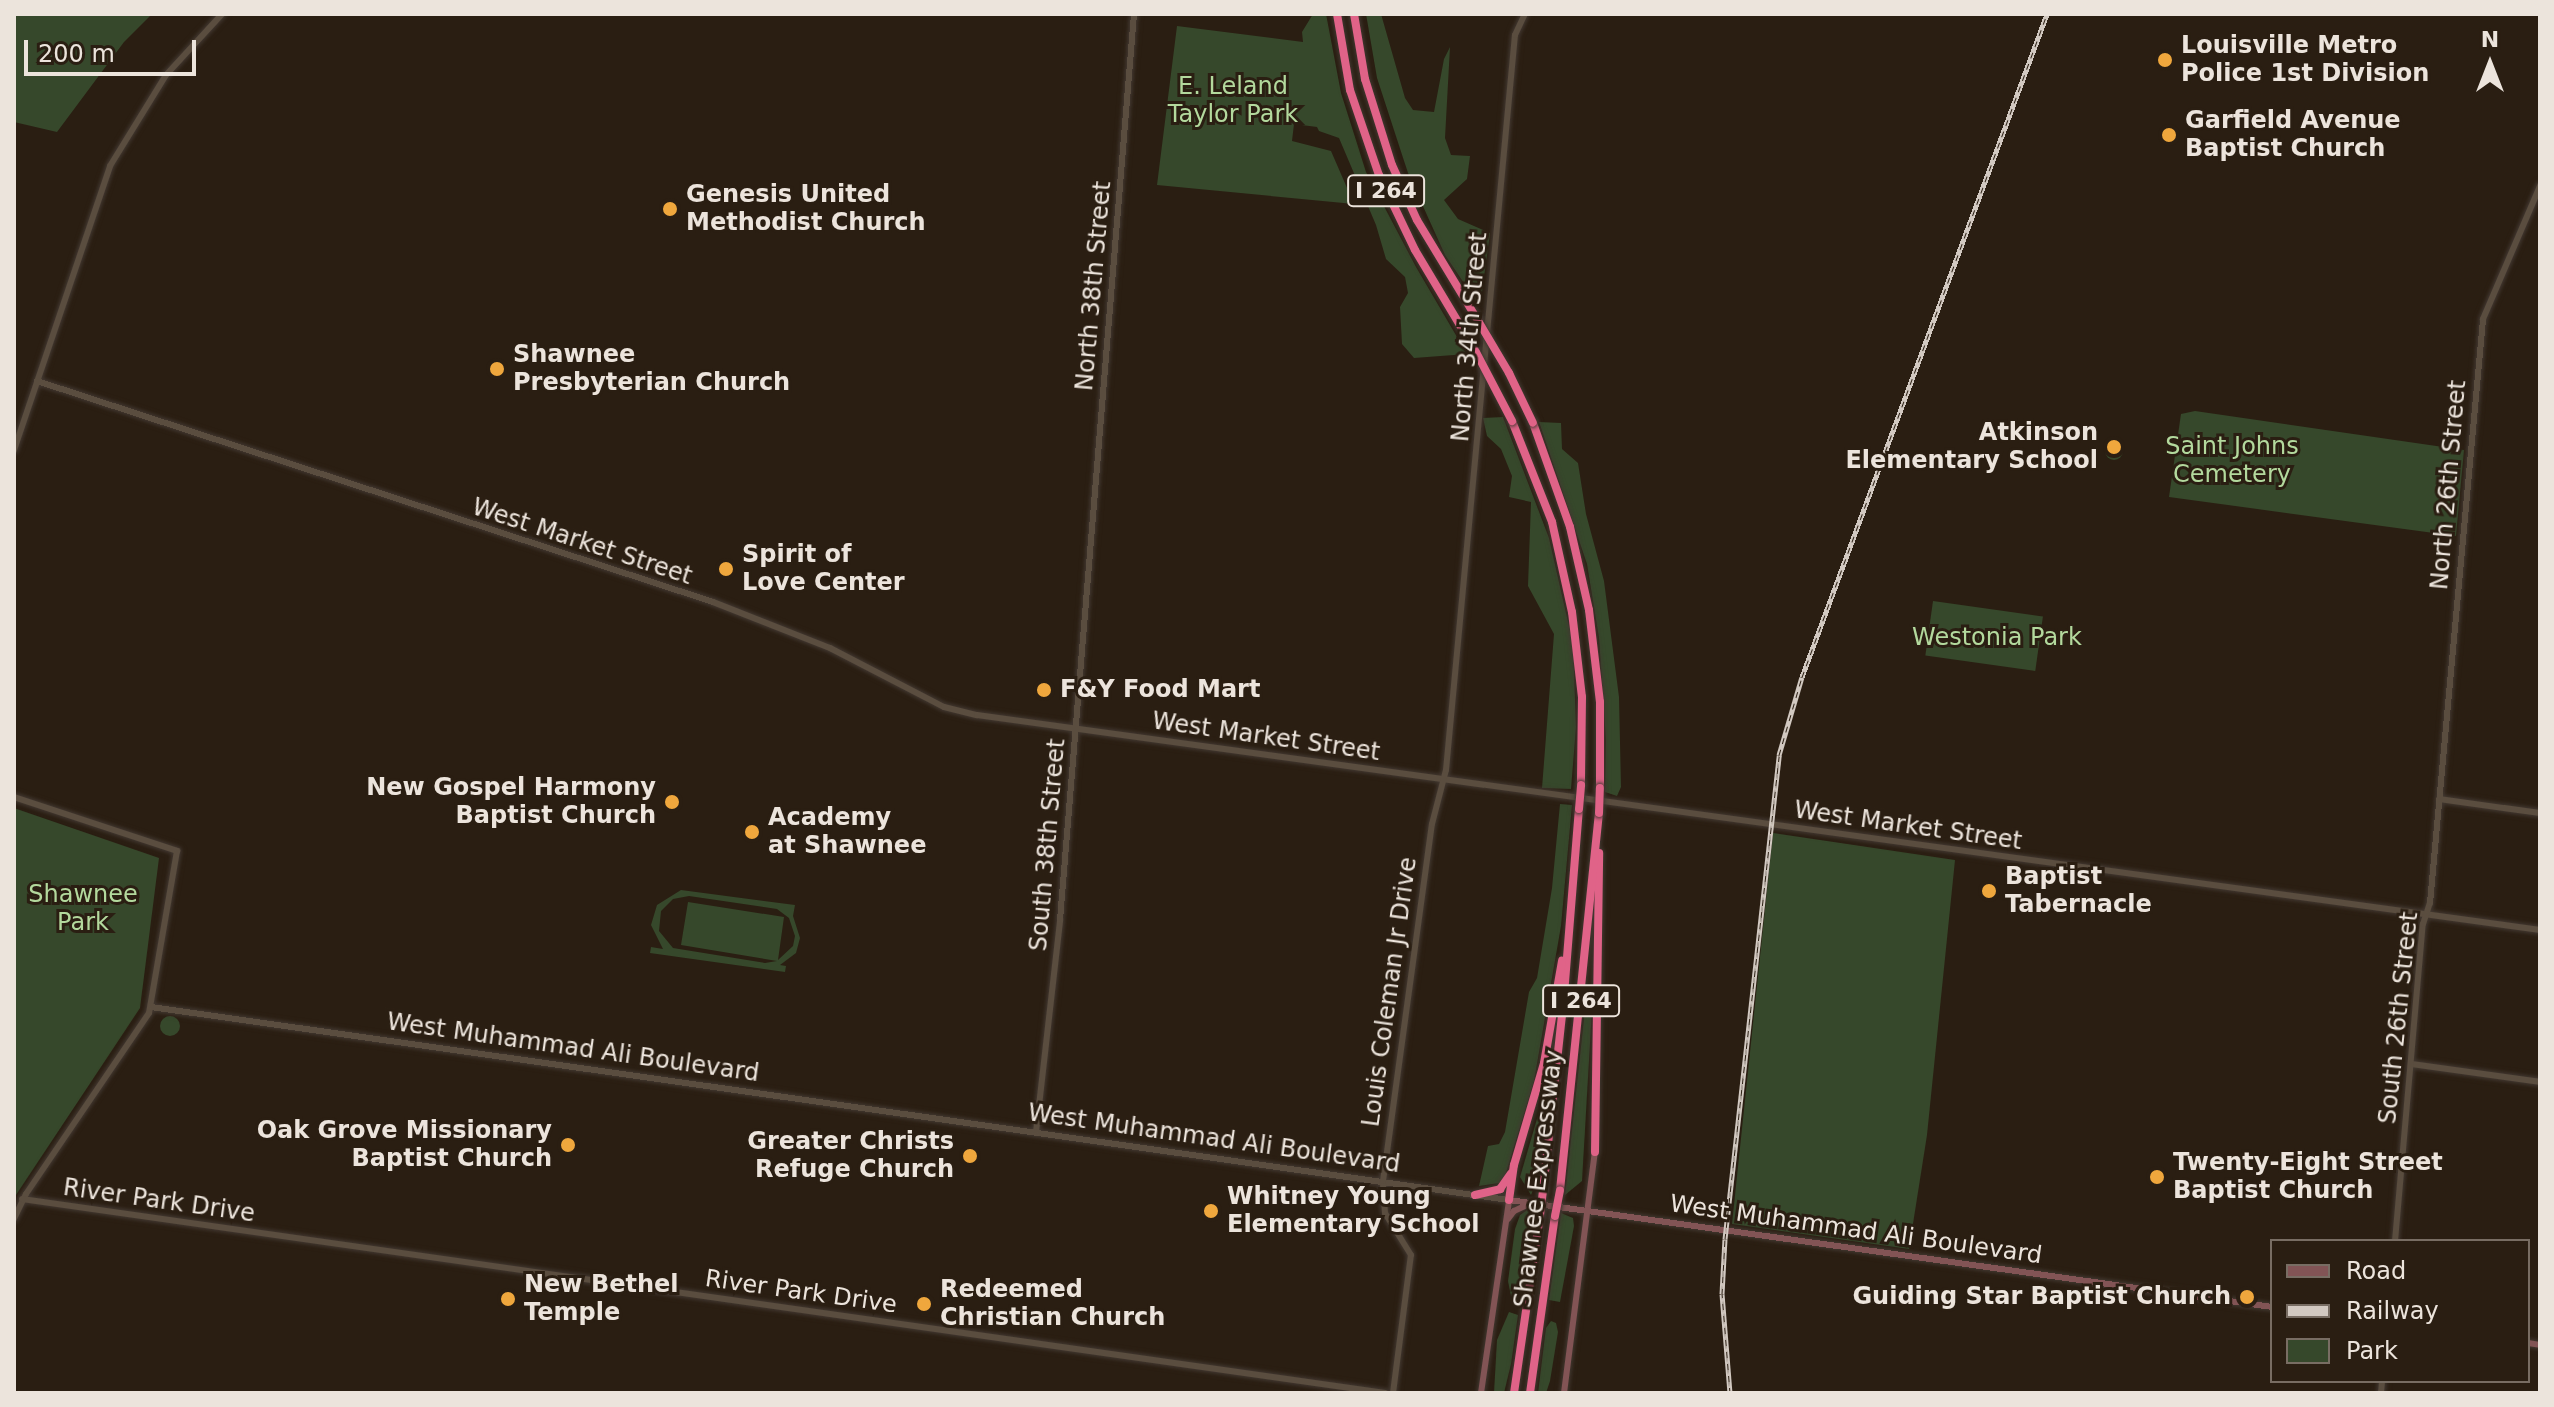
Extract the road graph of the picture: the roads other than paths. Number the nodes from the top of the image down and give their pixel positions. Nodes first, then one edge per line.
1 (222, 14) edge
2 (1134, 14) edge
3 (1337, 14) edge
4 (1354, 14) edge
5 (1523, 17) edge
6 (2540, 186) edge
7 (37, 381) junction
8 (14, 450) edge
9 (1089, 560) joint
10 (1075, 729) junction
11 (1443, 780) junction
12 (14, 797) edge
13 (2439, 799) junction
14 (1599, 813) junction
15 (2540, 813) edge
16 (1572, 905) junction
17 (2427, 915) junction
18 (2540, 930) edge
19 (151, 1007) junction
20 (2411, 1064) junction
21 (2540, 1082) edge
22 (1036, 1132) junction
23 (1595, 1152) joint
24 (1514, 1165) junction
25 (1383, 1181) junction
26 (1475, 1195) junction
27 (22, 1199) junction
28 (1509, 1200) junction
29 (1534, 1203) junction
30 (1589, 1210) junction
31 (14, 1219) edge
32 (1505, 1226) junction
33 (2395, 1239) edge
34 (2270, 1307) edge
35 (1385, 1393) edge
36 (1393, 1393) edge
37 (1481, 1393) edge
38 (1514, 1393) edge
39 (1530, 1393) edge
40 (1562, 1393) edge

1 - 7 street
2 - 9 street, North 38th Street
3 - 16 highway, Shawnee Expressway / I 264, bridge
4 - 14 highway, Shawnee Expressway / I 264, bridge
5 - 11 street, North 34th Street
6 - 13 street, North 26th Street
7 - 8 street
7 - 10 street, West Market Street
9 - 10 street, South 38th Street
10 - 11 street, West Market Street
10 - 22 street, South 38th Street
11 - 17 street, West Market Street
11 - 25 street, Louis Coleman Jr Drive
12 - 19 street
13 - 15 street
13 - 17 street, South 26th Street
14 - 23 highway
14 - 39 highway, Shawnee Expressway / I 264, bridge
16 - 24 highway
16 - 38 highway, Shawnee Expressway / I 264, bridge
17 - 18 street, West Market Street
17 - 20 street, South 26th Street
19 - 22 street, West Muhammad Ali Boulevard
19 - 27 street
20 - 21 street
20 - 33 street, South 26th Street
22 - 25 street, West Muhammad Ali Boulevard
23 - 30 main road
24 - 26 highway
24 - 28 highway
25 - 26 street, West Muhammad Ali Boulevard
25 - 36 street, Louis Coleman Jr Drive
26 - 28 street, West Muhammad Ali Boulevard
27 - 31 street
27 - 35 street, River Park Drive
28 - 29 main road, West Muhammad Ali Boulevard
28 - 32 main road
29 - 30 main road, West Muhammad Ali Boulevard
29 - 32 main road
30 - 34 main road, West Muhammad Ali Boulevard
30 - 40 main road
32 - 37 main road

